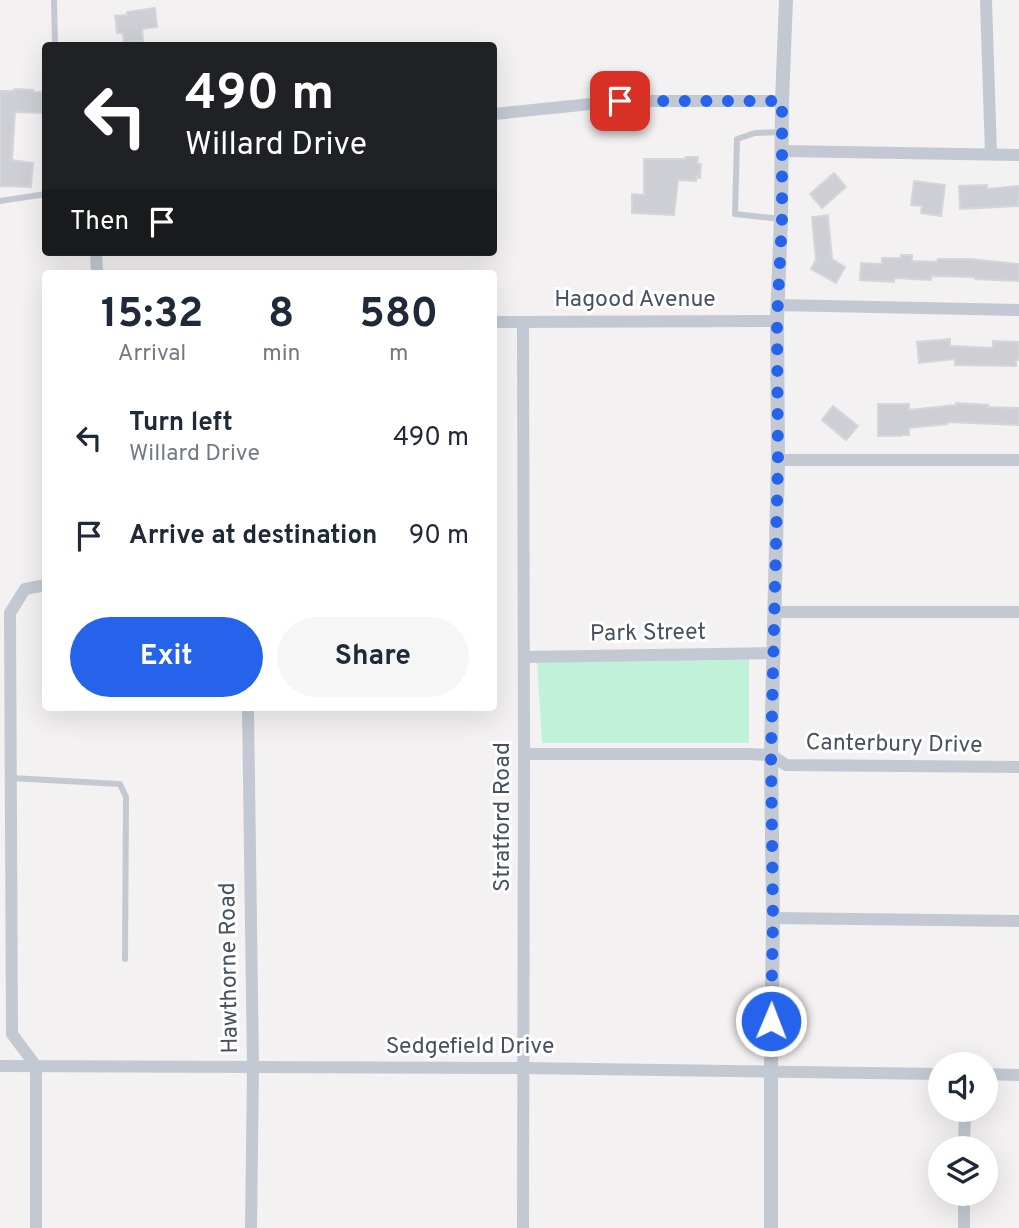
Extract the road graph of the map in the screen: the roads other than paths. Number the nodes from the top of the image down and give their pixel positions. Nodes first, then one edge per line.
1 (54, 0) edge
2 (786, 0) edge
3 (986, 0) edge
4 (55, 42) edge
5 (782, 101) junction
6 (497, 114) edge
7 (783, 131) junction
8 (783, 151) junction
9 (991, 154) junction
10 (1019, 155) edge
11 (42, 195) edge
12 (0, 201) edge
13 (782, 219) junction
14 (777, 305) junction
15 (1019, 310) edge
16 (777, 321) junction
17 (497, 322) edge
18 (523, 322) junction
19 (778, 460) junction
20 (1019, 460) edge
21 (42, 586) edge
22 (774, 612) junction
23 (1019, 612) edge
24 (774, 653) junction
25 (524, 657) junction
26 (248, 711) edge
27 (524, 754) junction
28 (771, 755) junction
29 (1019, 767) edge
30 (12, 778) junction
31 (773, 918) junction
32 (1019, 921) edge
33 (125, 959) dead end
34 (0, 1066) edge
35 (36, 1066) junction
36 (253, 1068) junction
37 (523, 1068) junction
38 (771, 1072) junction
39 (928, 1074) edge
40 (998, 1074) edge
41 (1019, 1075) edge
42 (964, 1206) edge
43 (36, 1228) edge
44 (251, 1228) edge
45 (523, 1228) edge
46 (771, 1228) edge
47 (964, 1228) edge

1 - 4 lane
2 - 5 street
3 - 9 street
5 - 6 street
5 - 7 street
7 - 8 street
7 - 13 lane
8 - 9 street
8 - 13 street
9 - 10 street
11 - 12 lane
13 - 14 street
14 - 15 street
14 - 16 street
16 - 18 street, Hagood Avenue
16 - 19 street
17 - 18 street, Hagood Avenue
18 - 25 street, Stratford Road
19 - 20 street
19 - 22 street
21 - 30 street
22 - 23 street
22 - 24 street
24 - 25 street, Park Street
24 - 28 street
25 - 27 street, Stratford Road
26 - 36 street, Hawthorne Road
27 - 28 street
27 - 37 street, Stratford Road
28 - 29 street, Canterbury Drive
28 - 31 street
30 - 33 lane
30 - 35 street
31 - 32 street
31 - 38 street
34 - 35 street, Sedgefield Drive
35 - 36 street, Sedgefield Drive
35 - 43 street
36 - 37 street, Sedgefield Drive
36 - 44 street, Hawthorne Road
37 - 38 street, Sedgefield Drive
37 - 45 street, Stratford Road
38 - 39 street, Sedgefield Drive
38 - 46 street
40 - 41 street
42 - 47 street

